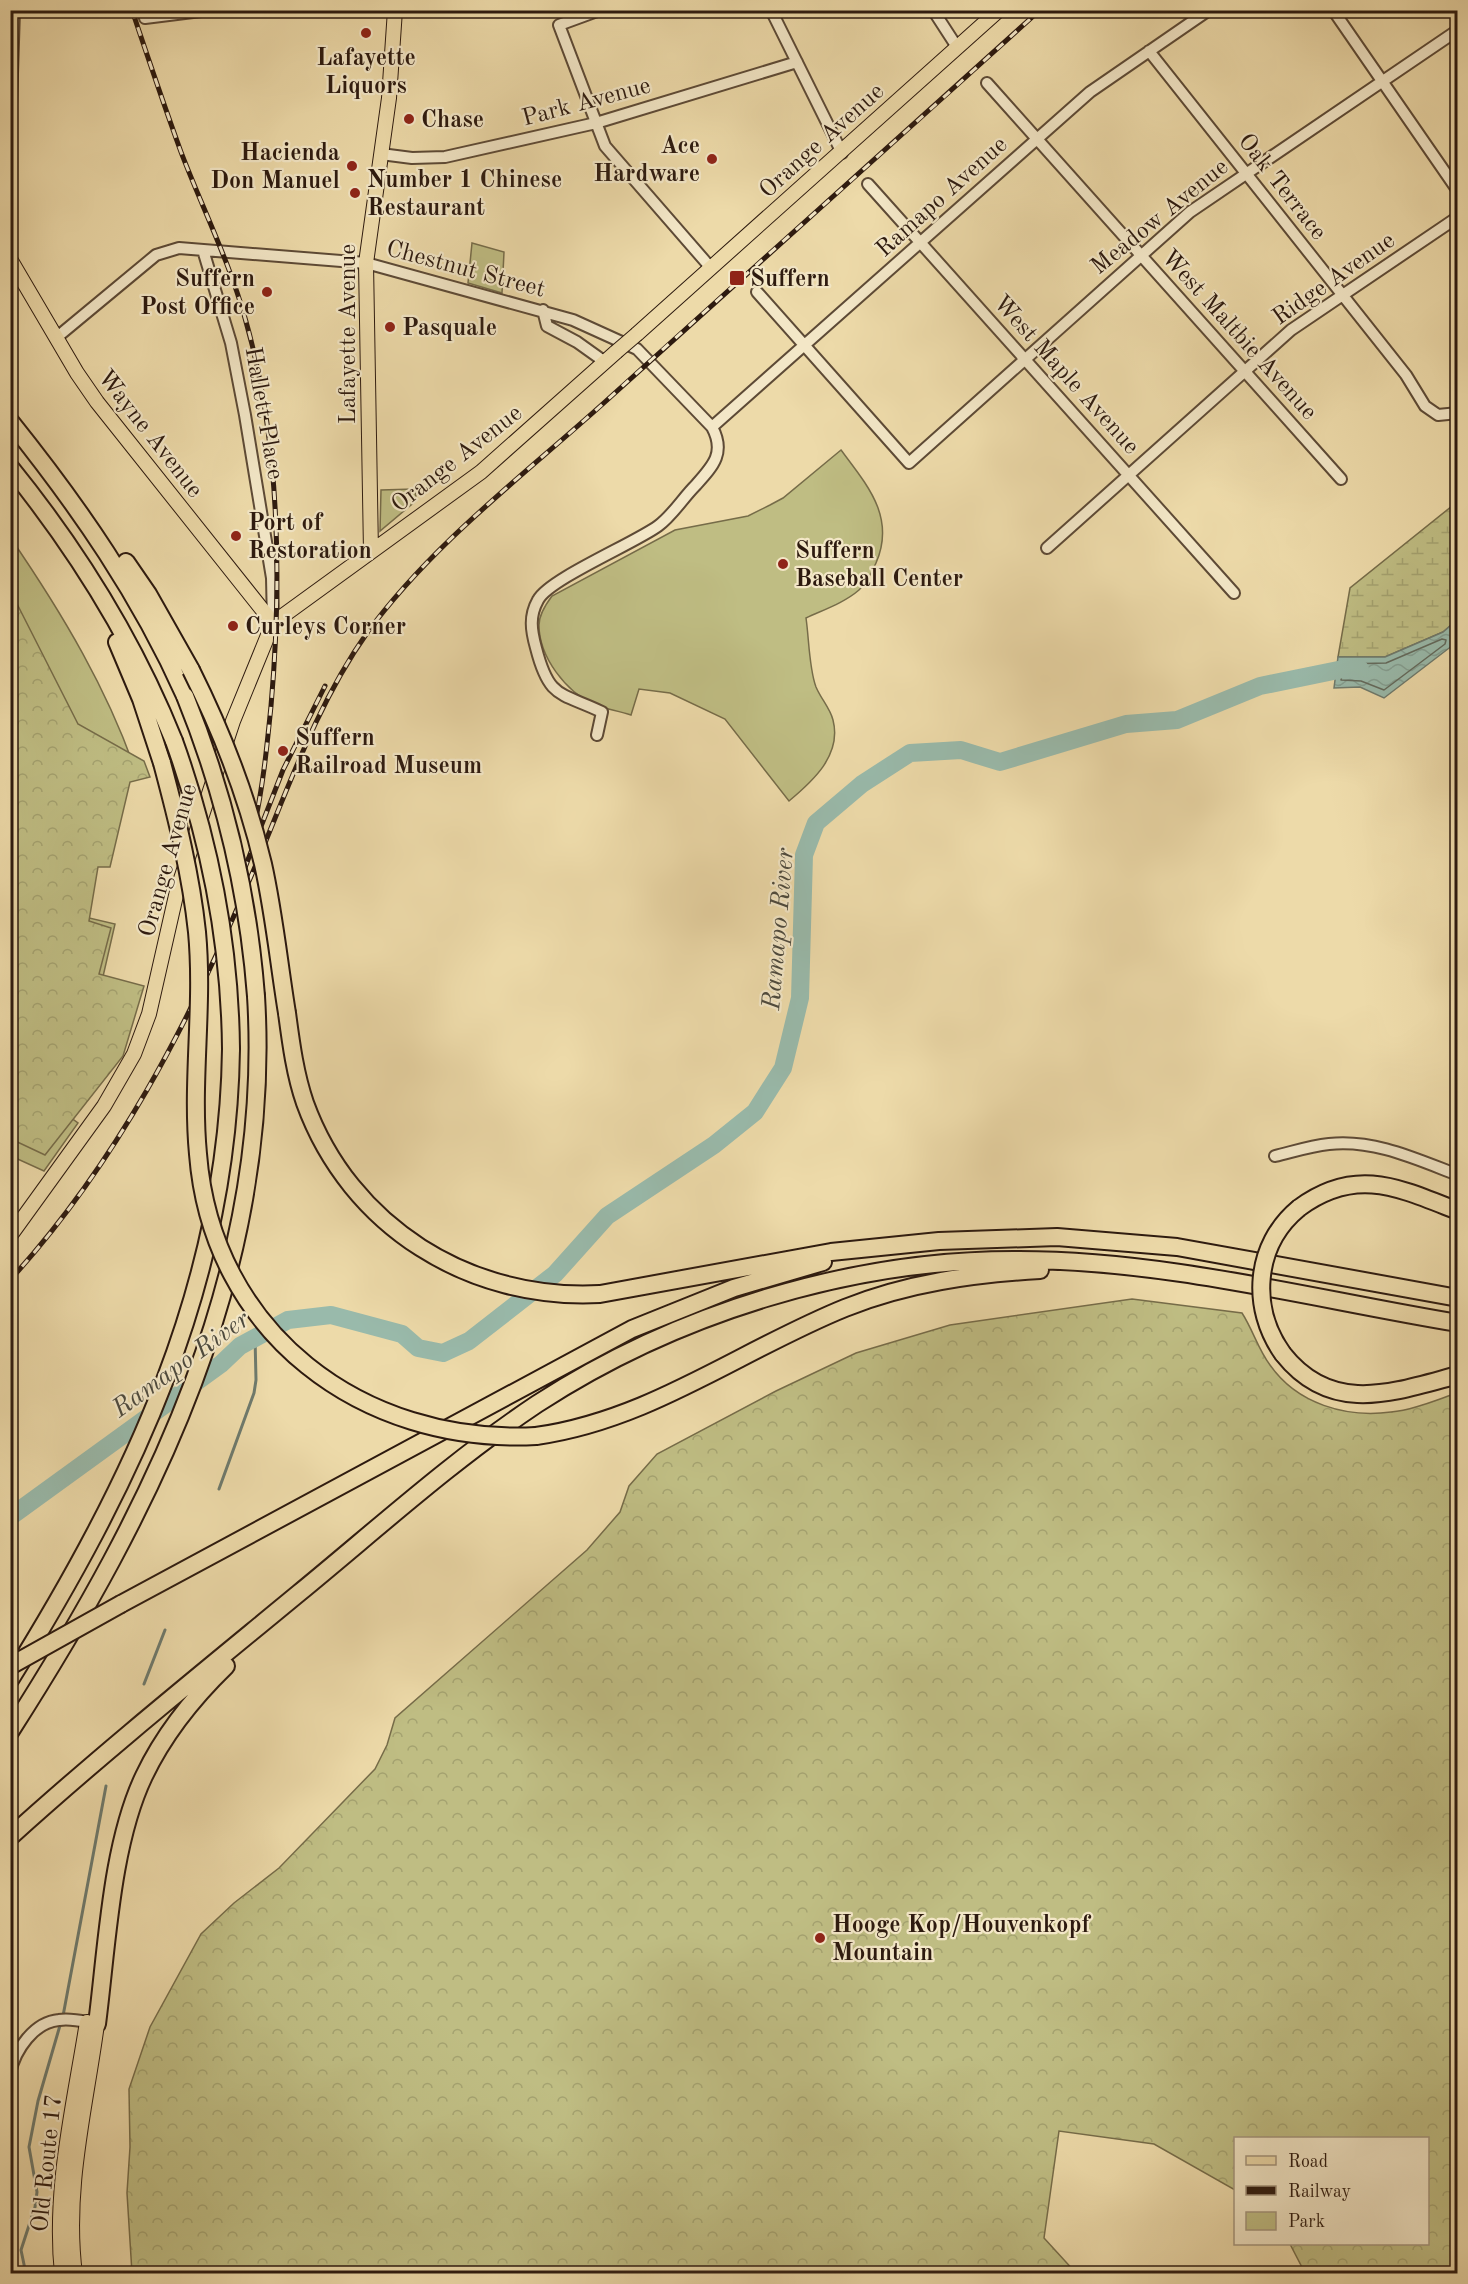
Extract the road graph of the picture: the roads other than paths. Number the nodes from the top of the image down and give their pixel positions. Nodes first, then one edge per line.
1 (14, 10) edge
2 (209, 10) edge
3 (395, 10) edge
4 (600, 10) edge
5 (771, 10) edge
6 (933, 10) edge
7 (999, 10) edge
8 (1209, 10) edge
9 (1333, 10) edge
10 (144, 14) edge
11 (1458, 30) edge
12 (957, 47) junction
13 (1149, 51) junction
14 (797, 62) junction
15 (1382, 81) junction
16 (987, 83) dead end
17 (596, 123) junction
18 (10, 137) edge
19 (1038, 139) junction
20 (842, 153) junction
21 (381, 154) junction
22 (1246, 172) junction
23 (868, 184) dead end
24 (1458, 191) edge
25 (1458, 217) edge
26 (921, 243) junction
27 (204, 250) junction
28 (1141, 255) junction
29 (10, 259) edge
30 (366, 263) junction
31 (711, 268) junction
32 (757, 292) dead end
33 (1341, 294) junction
34 (543, 310) junction
35 (56, 338) junction
36 (806, 346) junction
37 (611, 357) junction
38 (1025, 359) junction
39 (1245, 372) junction
40 (1458, 413) edge
41 (10, 421) edge
42 (712, 427) junction
43 (44, 464) junction
44 (10, 467) edge
45 (1130, 475) junction
46 (1341, 479) dead end
47 (1047, 548) dead end
48 (371, 552) junction
49 (84, 567) junction
50 (1234, 593) dead end
51 (273, 623) junction
52 (597, 735) dead end
53 (1275, 1156) dead end
54 (1458, 1175) edge
55 (1458, 1210) edge
56 (10, 1236) edge
57 (861, 1251) junction
58 (1135, 1268) junction
59 (1458, 1298) edge
60 (1458, 1323) edge
61 (1458, 1375) edge
62 (315, 1580) junction
63 (10, 1666) edge
64 (10, 1680) edge
65 (10, 1732) edge
66 (10, 1837) edge
67 (92, 2023) junction
68 (13, 2056) edge
69 (10, 2073) edge
70 (62, 2274) edge
71 (75, 2274) edge

1 - 18 street
2 - 10 street
3 - 21 main road, Lafayette Avenue
4 - 17 street
5 - 14 street
6 - 12 street
7 - 12 main road, Orange Avenue
8 - 13 street, Ramapo Avenue
9 - 15 street
11 - 15 street, Meadow Avenue
12 - 20 main road, Orange Avenue
13 - 19 street, Ramapo Avenue
13 - 22 street, Oak Terrace
14 - 17 street, Park Avenue
14 - 20 street
15 - 22 street, Meadow Avenue
15 - 24 street
16 - 19 street, West Maltbie Avenue
17 - 21 street, Park Avenue
17 - 31 street
19 - 26 street, Ramapo Avenue
19 - 28 street, West Maltbie Avenue
20 - 31 main road, Orange Avenue
21 - 30 main road, Lafayette Avenue
22 - 28 street, Meadow Avenue
22 - 33 street, Oak Terrace
23 - 26 street, West Maple Avenue
25 - 33 street, Ridge Avenue
26 - 36 street, Ramapo Avenue
26 - 38 street, West Maple Avenue
27 - 30 street, Chestnut Street
27 - 35 street, Chestnut Street
27 - 51 street, Hallett Place
28 - 38 street, Meadow Avenue
28 - 39 street, West Maltbie Avenue
29 - 35 main road, Wayne Avenue
30 - 34 street, Chestnut Street
30 - 48 main road, Lafayette Avenue
31 - 37 main road, Orange Avenue, bridge
32 - 36 street
33 - 39 street, Ridge Avenue
33 - 40 street, Oak Terrace
34 - 37 street
34 - 42 street, Chestnut Street
35 - 51 main road, Wayne Avenue
36 - 38 street, Meadow Avenue
36 - 42 street, Ramapo Avenue
37 - 48 main road, Orange Avenue
38 - 45 street, West Maple Avenue
39 - 45 street, Ridge Avenue
39 - 46 street, West Maltbie Avenue
41 - 43 highway
42 - 52 street
43 - 57 highway, bridge
43 - 65 highway, bridge
44 - 49 highway
45 - 47 street, Ridge Avenue
45 - 50 street, West Maple Avenue
48 - 51 main road, Orange Avenue
49 - 58 highway, bridge
49 - 64 highway, bridge
51 - 56 main road, Orange Avenue
53 - 54 street
55 - 61 highway, bridge
57 - 59 highway
57 - 63 highway, bridge
58 - 60 highway
58 - 62 highway
62 - 66 highway
62 - 67 highway
67 - 68 street
67 - 70 main road, Old Route 17
67 - 71 main road, Old Route 17
68 - 69 street

